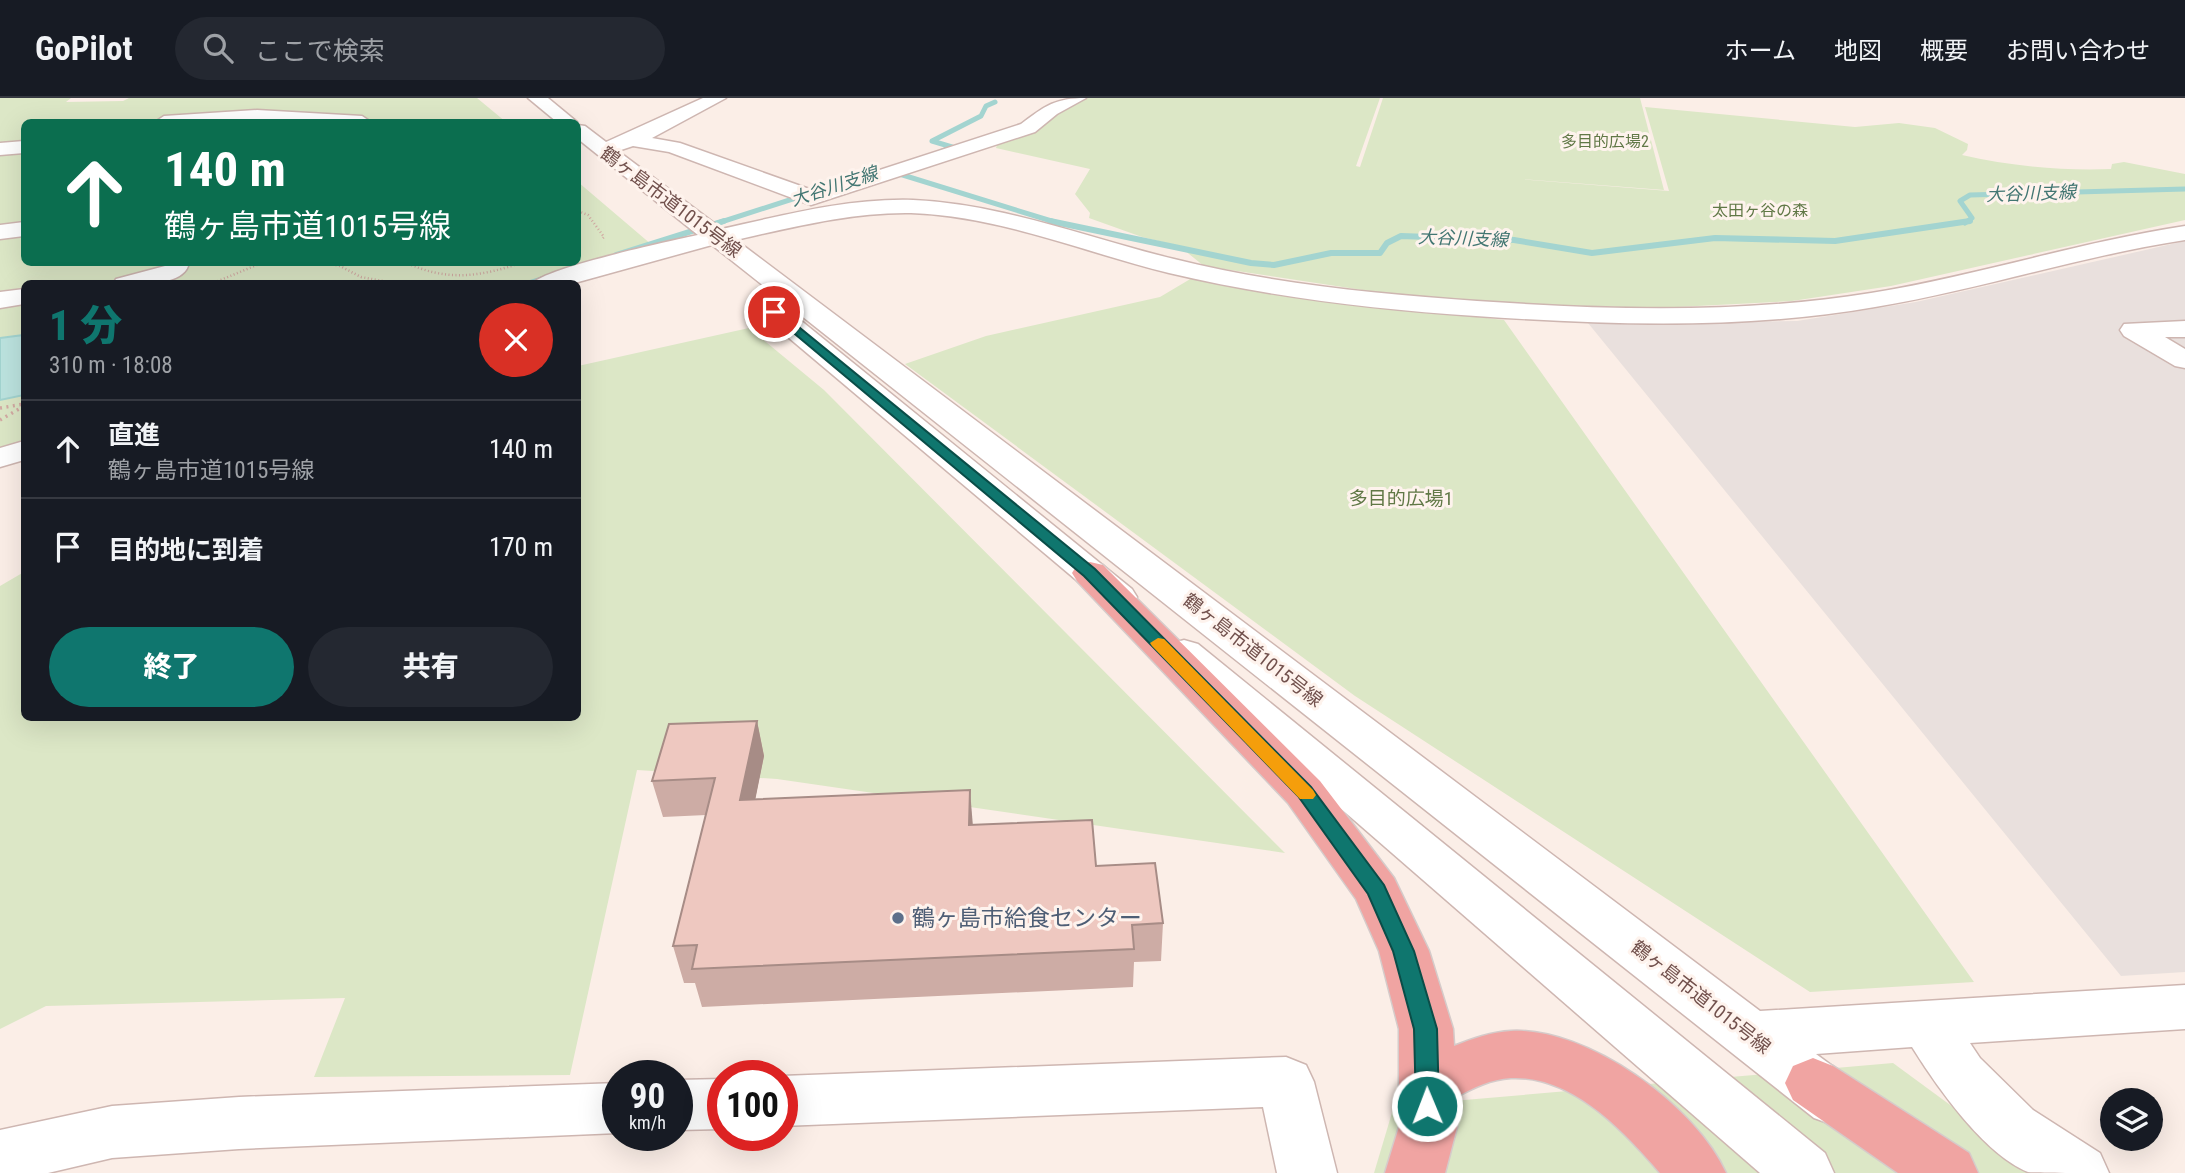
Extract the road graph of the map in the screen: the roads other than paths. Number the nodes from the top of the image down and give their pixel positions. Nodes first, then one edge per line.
1 (717, 98) edge
2 (1077, 98) edge
3 (530, 102) edge
4 (204, 119) edge
5 (317, 119) edge
6 (540, 119) edge
7 (562, 119) edge
8 (581, 135) edge
9 (632, 140) junction
10 (21, 147) edge
11 (0, 149) edge
12 (590, 151) edge
13 (815, 198) junction
14 (21, 229) edge
15 (0, 232) edge
16 (719, 233) junction
17 (2185, 233) edge
18 (176, 266) edge
19 (136, 280) edge
20 (556, 280) edge
21 (21, 298) edge
22 (0, 300) edge
23 (2185, 329) edge
24 (2185, 360) edge
25 (21, 451) edge
26 (0, 458) edge
27 (1090, 573) junction
28 (2185, 1007) edge
29 (1927, 1024) junction
30 (1751, 1035) junction
31 (1813, 1083) junction
32 (1427, 1084) junction
33 (798, 1100) edge
34 (602, 1109) edge
35 (0, 1157) edge
36 (1307, 1173) edge
37 (1415, 1173) edge
38 (1696, 1173) edge
39 (1804, 1173) edge
40 (1927, 1173) edge
41 (1948, 1173) edge
42 (2079, 1173) edge

1 - 9 street
2 - 13 street
3 - 6 street
3 - 7 street
4 - 5 street
8 - 12 street, 鶴ヶ島市道1015号線
9 - 12 street
9 - 13 street
10 - 11 street
12 - 16 street, 鶴ヶ島市道1015号線
13 - 16 street
14 - 15 street
16 - 17 street
16 - 20 street
16 - 27 street, 鶴ヶ島市道1015号線
16 - 30 street, 鶴ヶ島市道1015号線
18 - 19 street
21 - 22 street
23 - 24 street
25 - 26 street
27 - 32 highway
27 - 39 street, 鶴ヶ島市道1015号線
28 - 29 street
29 - 30 street
29 - 42 street
30 - 31 street, 鶴ヶ島市道1015号線
31 - 40 street, 鶴ヶ島市道1015号線
31 - 41 highway
32 - 37 highway
32 - 38 highway
33 - 36 street
34 - 35 street

